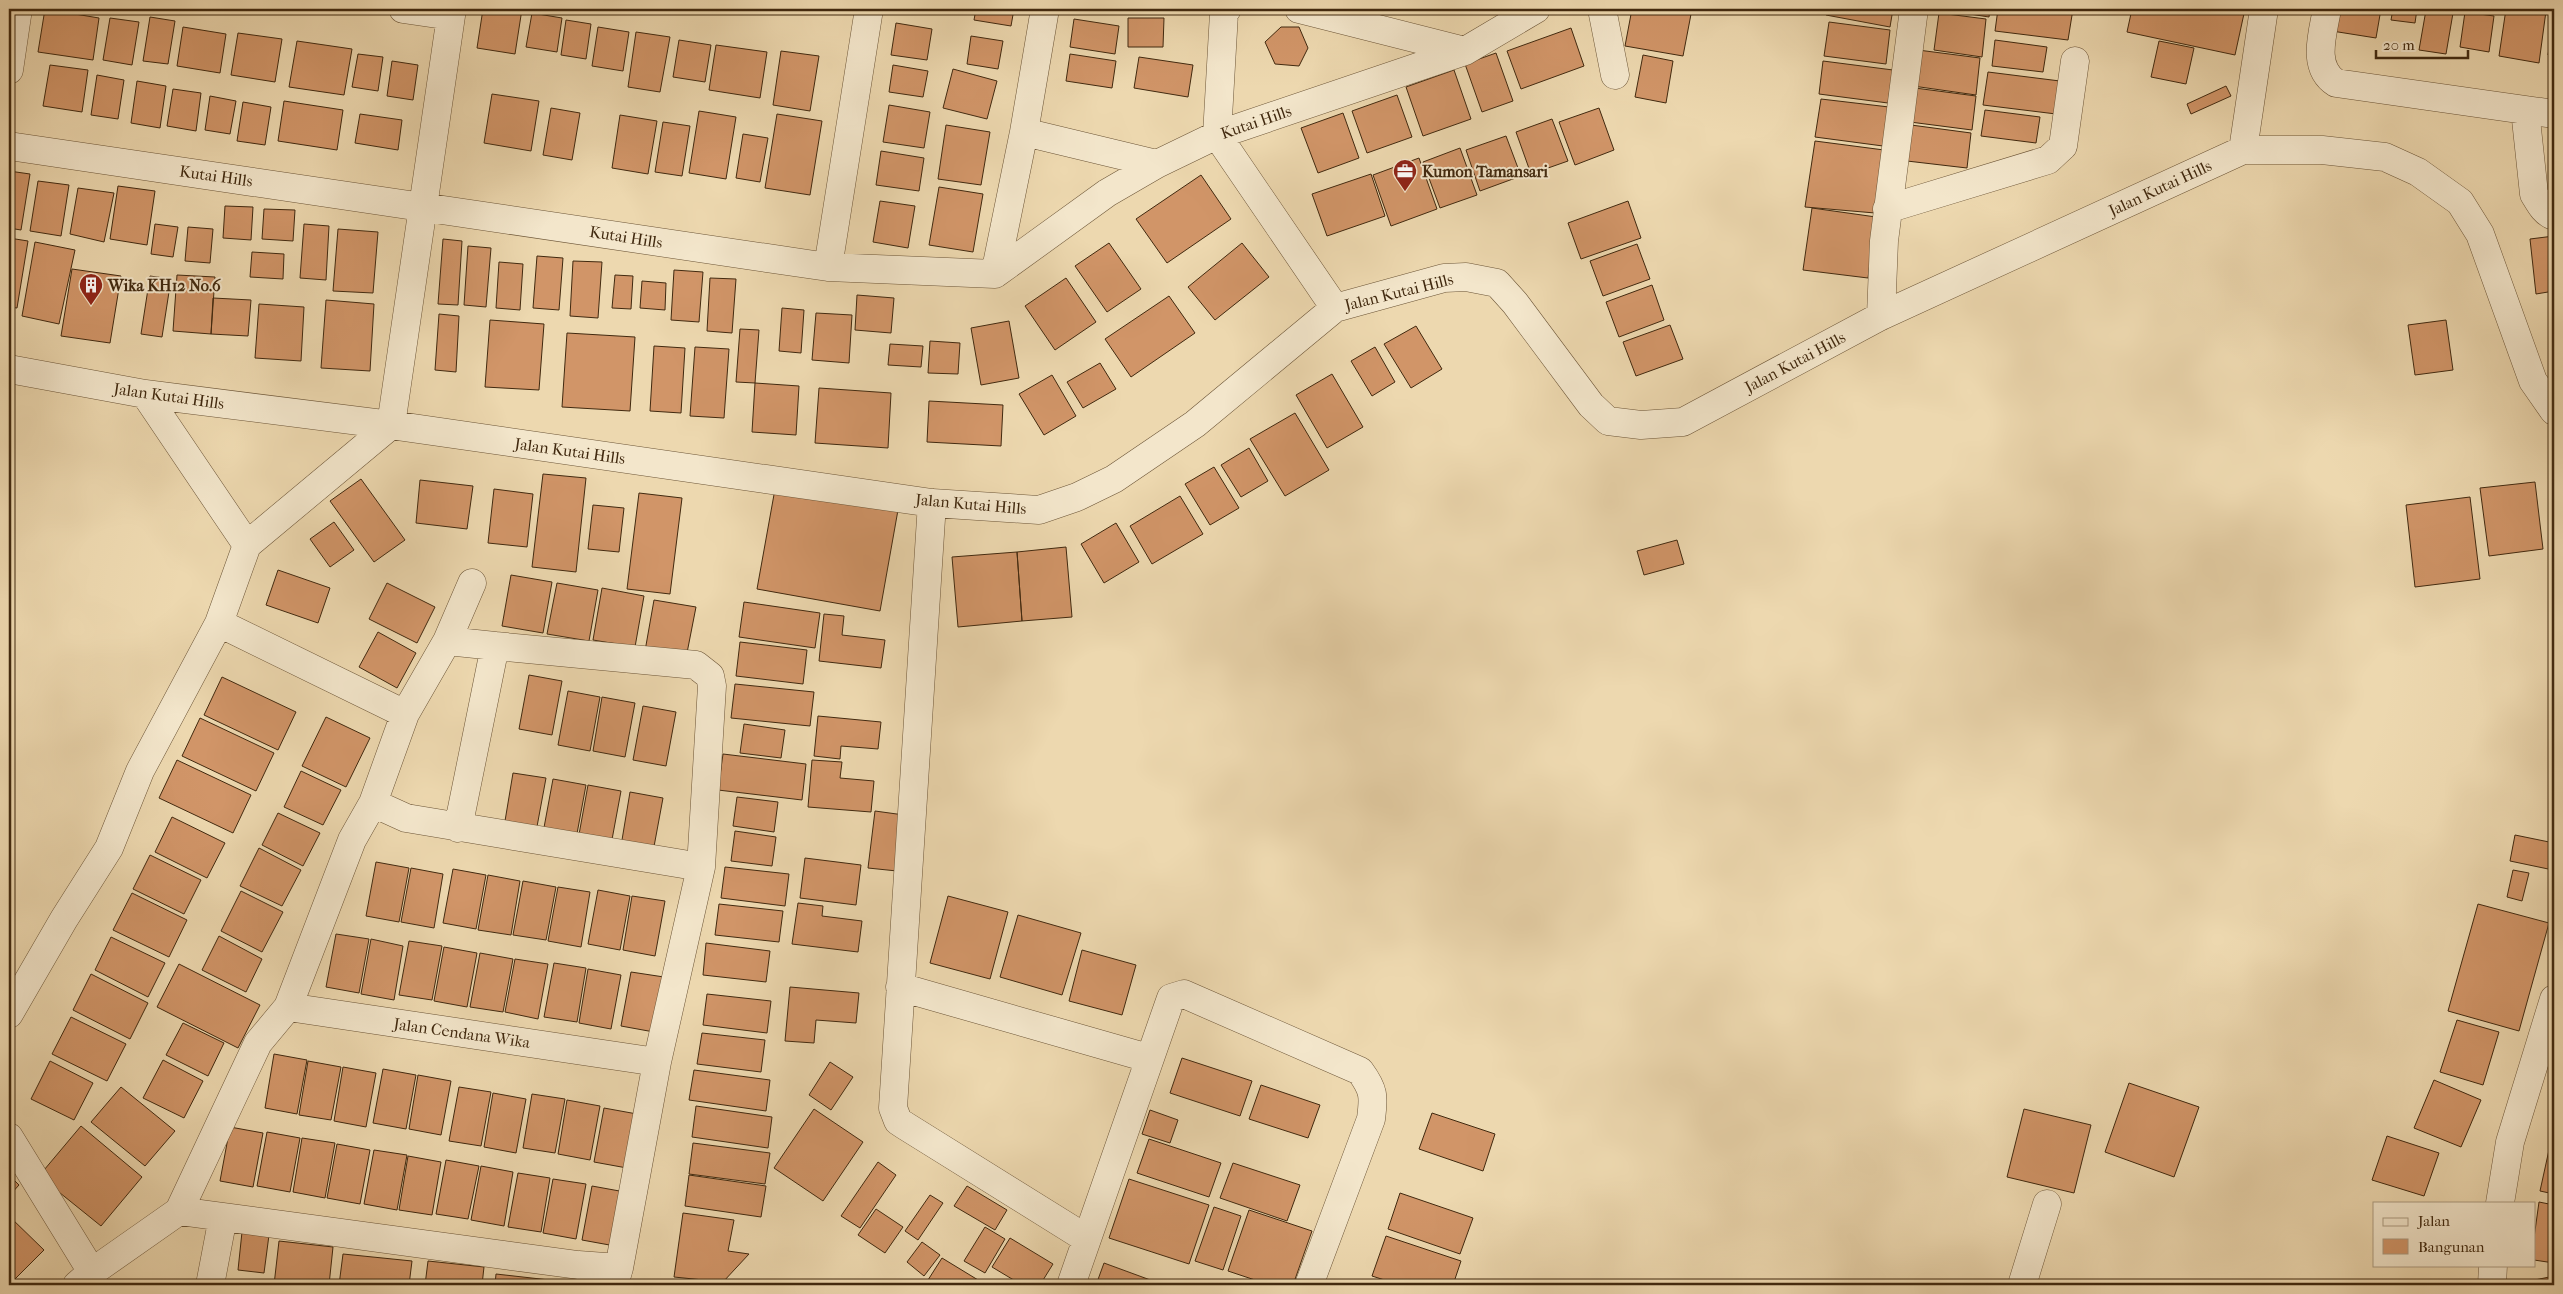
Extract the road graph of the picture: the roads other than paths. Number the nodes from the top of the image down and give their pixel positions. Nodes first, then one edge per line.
1 (18, 9) edge
2 (403, 9) edge
3 (1045, 9) edge
4 (1227, 9) edge
5 (1299, 9) edge
6 (1536, 9) edge
7 (1602, 9) edge
8 (1914, 9) edge
9 (2264, 9) edge
10 (2327, 9) edge
11 (862, 10) edge
12 (452, 12) edge
13 (1465, 51) junction
14 (2075, 61) dead end
15 (9, 70) edge
16 (1615, 75) dead end
17 (2524, 110) junction
18 (2554, 114) edge
19 (1024, 132) junction
20 (1217, 135) junction
21 (9, 146) edge
22 (2243, 150) junction
23 (1157, 164) junction
24 (424, 206) junction
25 (1887, 209) junction
26 (2554, 216) edge
27 (828, 267) junction
28 (995, 274) junction
29 (1335, 308) junction
30 (1880, 316) junction
31 (9, 369) edge
32 (145, 394) junction
33 (2554, 411) edge
34 (391, 425) junction
35 (932, 503) junction
36 (247, 544) junction
37 (472, 583) dead end
38 (219, 623) junction
39 (447, 641) junction
40 (495, 646) junction
41 (405, 714) junction
42 (373, 803) junction
43 (458, 828) junction
44 (701, 867) junction
45 (900, 987) junction
46 (2554, 999) edge
47 (288, 1007) junction
48 (9, 1014) edge
49 (1148, 1058) junction
50 (657, 1062) junction
51 (9, 1137) edge
52 (2500, 1202) edge
53 (2047, 1204) dead end
54 (179, 1211) junction
55 (223, 1217) junction
56 (1087, 1239) junction
57 (2493, 1266) edge
58 (616, 1277) edge
59 (85, 1279) edge
60 (210, 1285) edge
61 (1071, 1285) edge
62 (1309, 1285) edge
63 (2022, 1285) edge
64 (2492, 1285) edge

1 - 15 street
2 - 12 street
3 - 19 street
4 - 20 street
5 - 13 street
6 - 13 street, Kutai Hills
7 - 16 street
8 - 25 street
9 - 22 street
10 - 17 street
11 - 27 street
12 - 24 street
13 - 20 street, Kutai Hills
14 - 25 street
17 - 18 street
17 - 26 street
19 - 23 street
19 - 28 street
20 - 23 street, Kutai Hills
20 - 29 street
21 - 24 street, Kutai Hills
22 - 30 street, Jalan Kutai Hills
22 - 33 street, Jalan Kutai Hills
23 - 28 street, Kutai Hills
24 - 27 street, Kutai Hills
24 - 34 street
25 - 30 street
27 - 28 street, Kutai Hills
29 - 30 street, Jalan Kutai Hills
29 - 35 street, Jalan Kutai Hills
31 - 32 street, Jalan Kutai Hills
32 - 34 street, Jalan Kutai Hills
32 - 36 street
34 - 35 street, Jalan Kutai Hills
34 - 36 street
35 - 45 street
36 - 38 street
37 - 39 street
38 - 41 street
38 - 48 street
39 - 40 street
39 - 41 street
40 - 43 street
40 - 44 street
41 - 42 street
42 - 43 street
42 - 47 street
43 - 44 street
44 - 50 street
45 - 49 street
45 - 56 street
46 - 52 street
47 - 50 street, Jalan Cendana Wika
47 - 54 street
49 - 56 street
49 - 62 street
50 - 58 street
51 - 59 street
53 - 63 street
54 - 55 street
54 - 59 street
55 - 58 street
55 - 60 street
56 - 61 street
57 - 64 street

